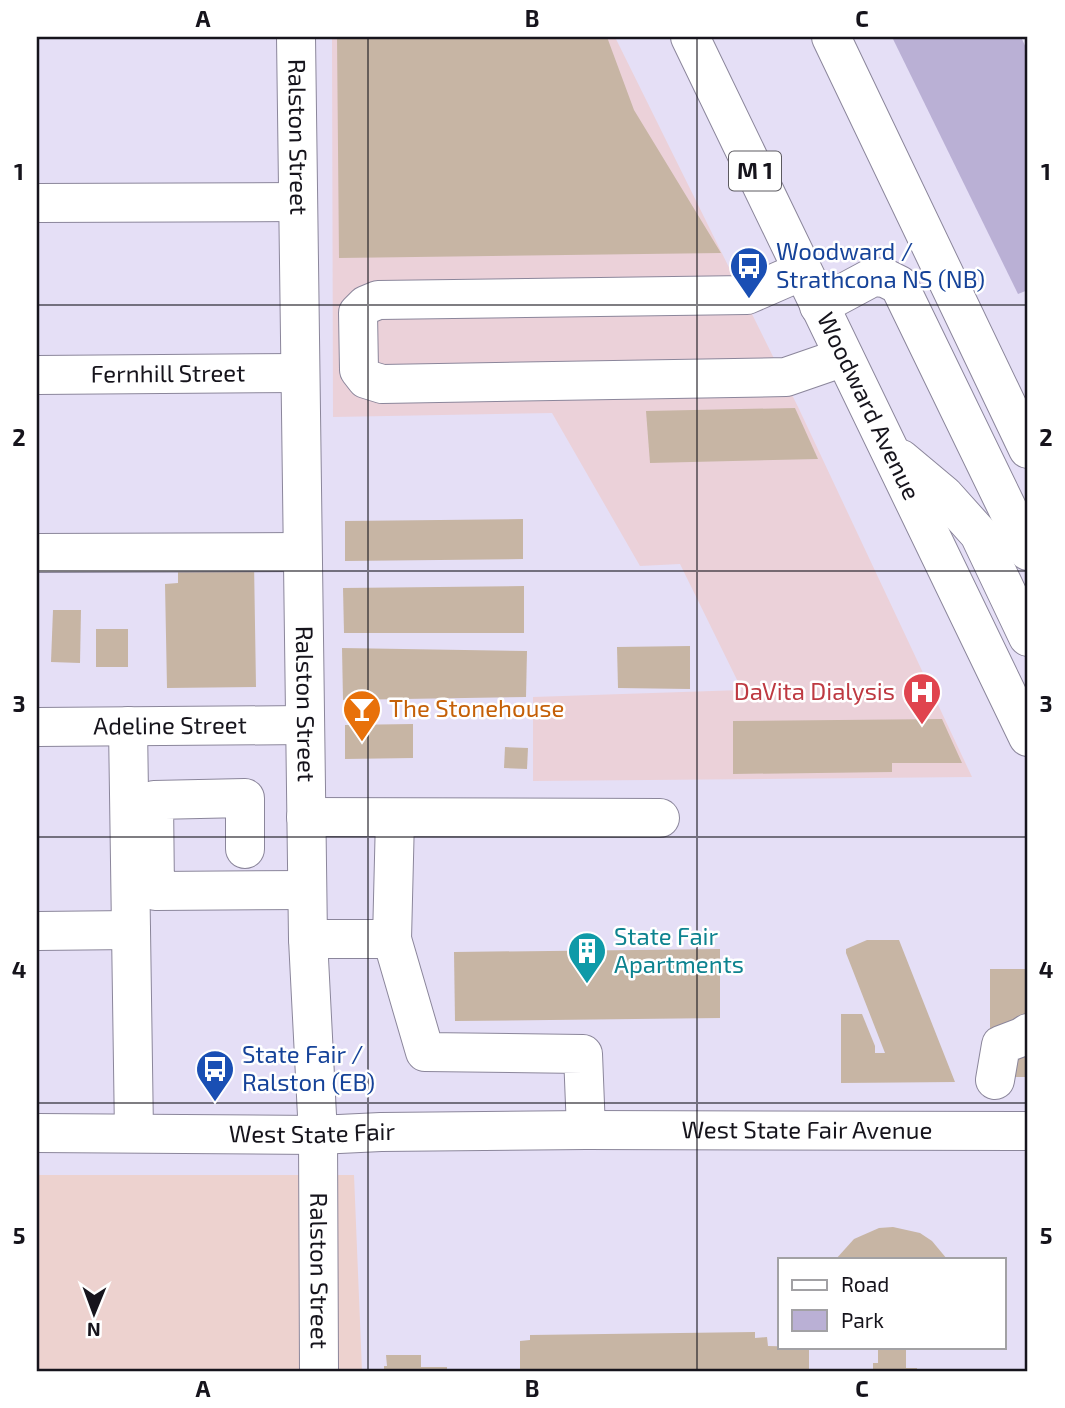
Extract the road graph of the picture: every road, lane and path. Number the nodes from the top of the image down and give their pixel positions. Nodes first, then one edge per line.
1 (296, 37) edge
2 (690, 37) edge
3 (831, 37) edge
4 (298, 202) junction
5 (37, 203) edge
6 (802, 271) junction
7 (820, 306) junction
8 (844, 357) junction
9 (300, 373) junction
10 (37, 375) edge
11 (1028, 449) edge
12 (892, 451) junction
13 (1028, 551) edge
14 (302, 552) junction
15 (37, 553) edge
16 (1028, 636) edge
17 (305, 725) junction
18 (128, 726) junction
19 (37, 727) edge
20 (1028, 737) edge
21 (306, 817) junction
22 (394, 818) junction
23 (660, 818) dead end
24 (245, 849) dead end
25 (307, 890) junction
26 (37, 930) edge
27 (131, 930) junction
28 (308, 939) junction
29 (392, 940) junction
30 (1028, 1033) edge
31 (995, 1080) dead end
32 (586, 1130) junction
33 (1028, 1131) edge
34 (37, 1133) edge
35 (134, 1133) junction
36 (318, 1135) junction
37 (319, 1371) edge

1 - 4 street, Ralston Street
2 - 6 street, Woodward Avenue / M 1
3 - 11 street
4 - 5 street
4 - 9 street, Ralston Street
6 - 7 street, Woodward Avenue / M 1
6 - 8 street
7 - 8 street, Woodward Avenue / M 1
7 - 13 street
8 - 12 street, Woodward Avenue / M 1
9 - 10 street, Fernhill Street
9 - 14 street, Ralston Street
12 - 16 street
12 - 20 street, Woodward Avenue / M 1
14 - 15 street
14 - 17 street, Ralston Street
17 - 18 street, Adeline Street
17 - 21 street, Ralston Street
18 - 19 street, Adeline Street
18 - 27 street
21 - 22 street
21 - 25 street, Ralston Street
22 - 23 street
22 - 29 street
24 - 25 street
25 - 28 street, Ralston Street
26 - 27 street
27 - 35 street
28 - 29 street
28 - 36 street, Ralston Street
29 - 32 street
30 - 31 street
32 - 33 street, West State Fair Avenue
32 - 36 street, West State Fair
34 - 35 street, West State Fair
35 - 36 street, West State Fair
36 - 37 street, Ralston Street

